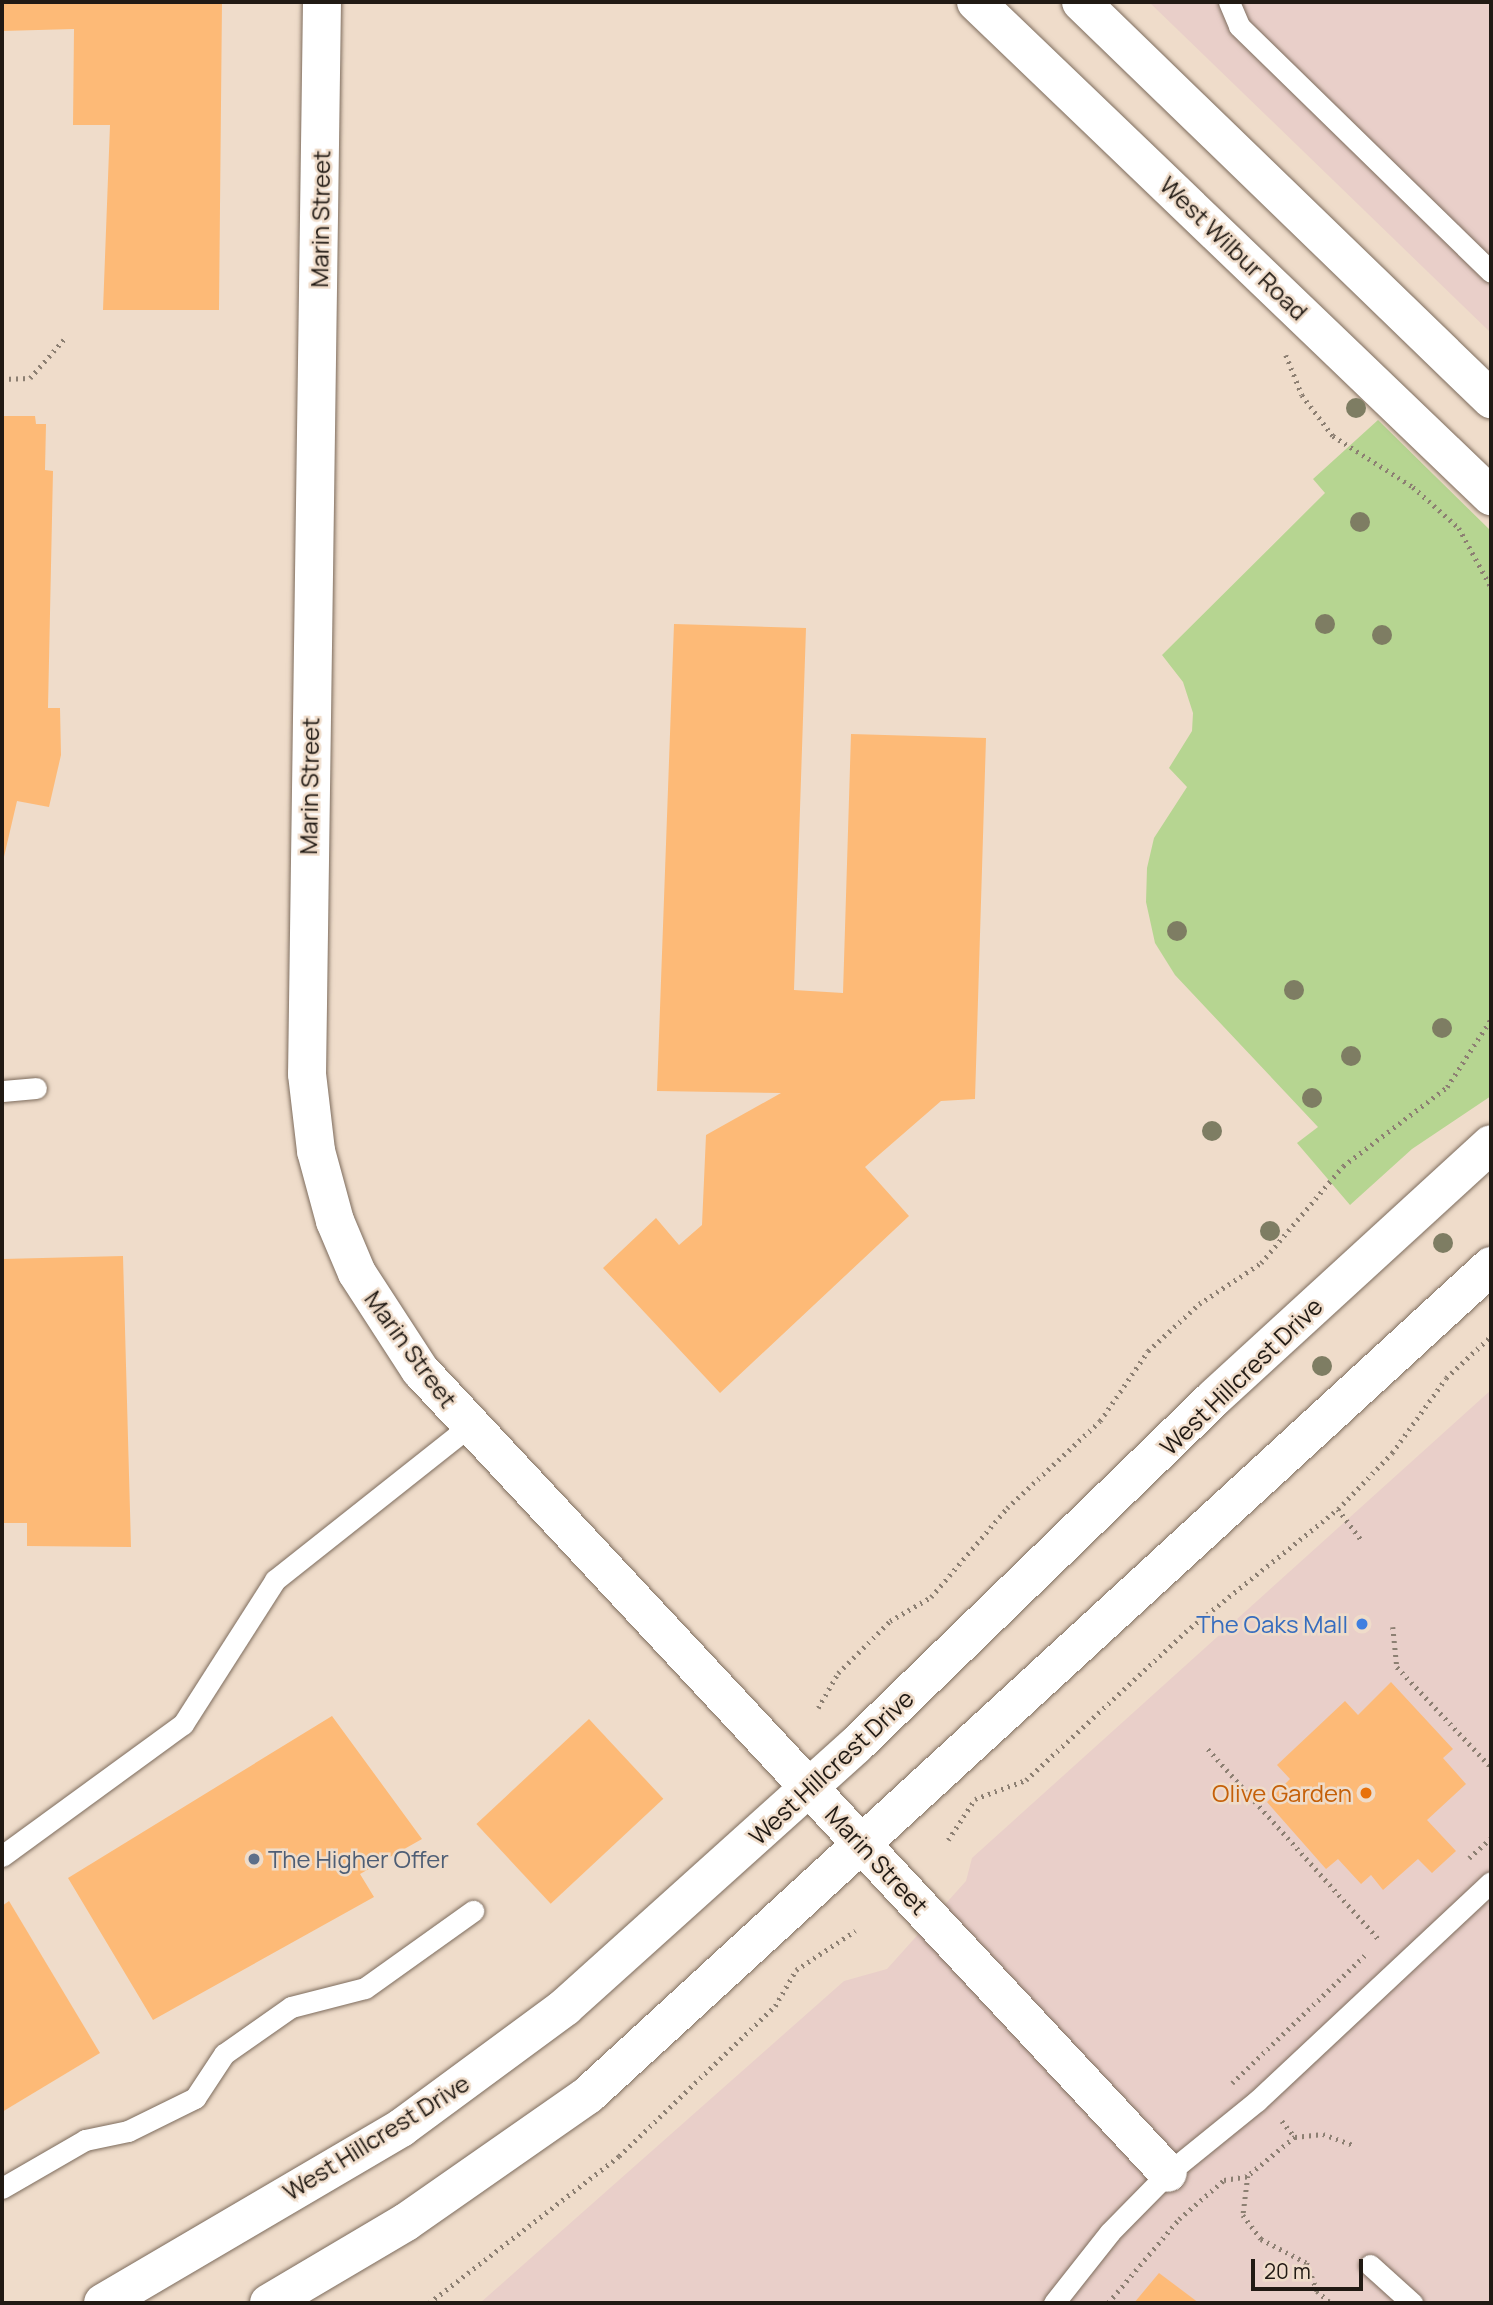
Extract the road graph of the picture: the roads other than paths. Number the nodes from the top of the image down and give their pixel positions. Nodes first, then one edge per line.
1 (322, 2) edge
2 (976, 2) edge
3 (1081, 2) edge
4 (1229, 2) edge
5 (1491, 272) edge
6 (1491, 399) edge
7 (1491, 496) edge
8 (36, 1088) dead end
9 (2, 1091) edge
10 (1491, 1144) edge
11 (1491, 1266) edge
12 (470, 1426) junction
13 (809, 1787) junction
14 (861, 1843) junction
15 (2, 1856) edge
16 (1491, 1882) edge
17 (473, 1911) dead end
18 (1168, 2173) junction
19 (2, 2188) edge
20 (1370, 2266) dead end
21 (103, 2303) edge
22 (269, 2303) edge
23 (1054, 2303) edge
24 (1412, 2303) edge

1 - 12 street, Marin Street
2 - 7 street, West Wilbur Road
3 - 6 street
4 - 5 lane
8 - 9 lane
10 - 13 street, West Hillcrest Drive
11 - 14 street
12 - 13 street, Marin Street
12 - 15 lane
13 - 14 street, Marin Street
13 - 21 street, West Hillcrest Drive
14 - 18 street, Marin Street
14 - 22 street
16 - 18 lane
17 - 19 lane
18 - 23 lane
20 - 24 lane

